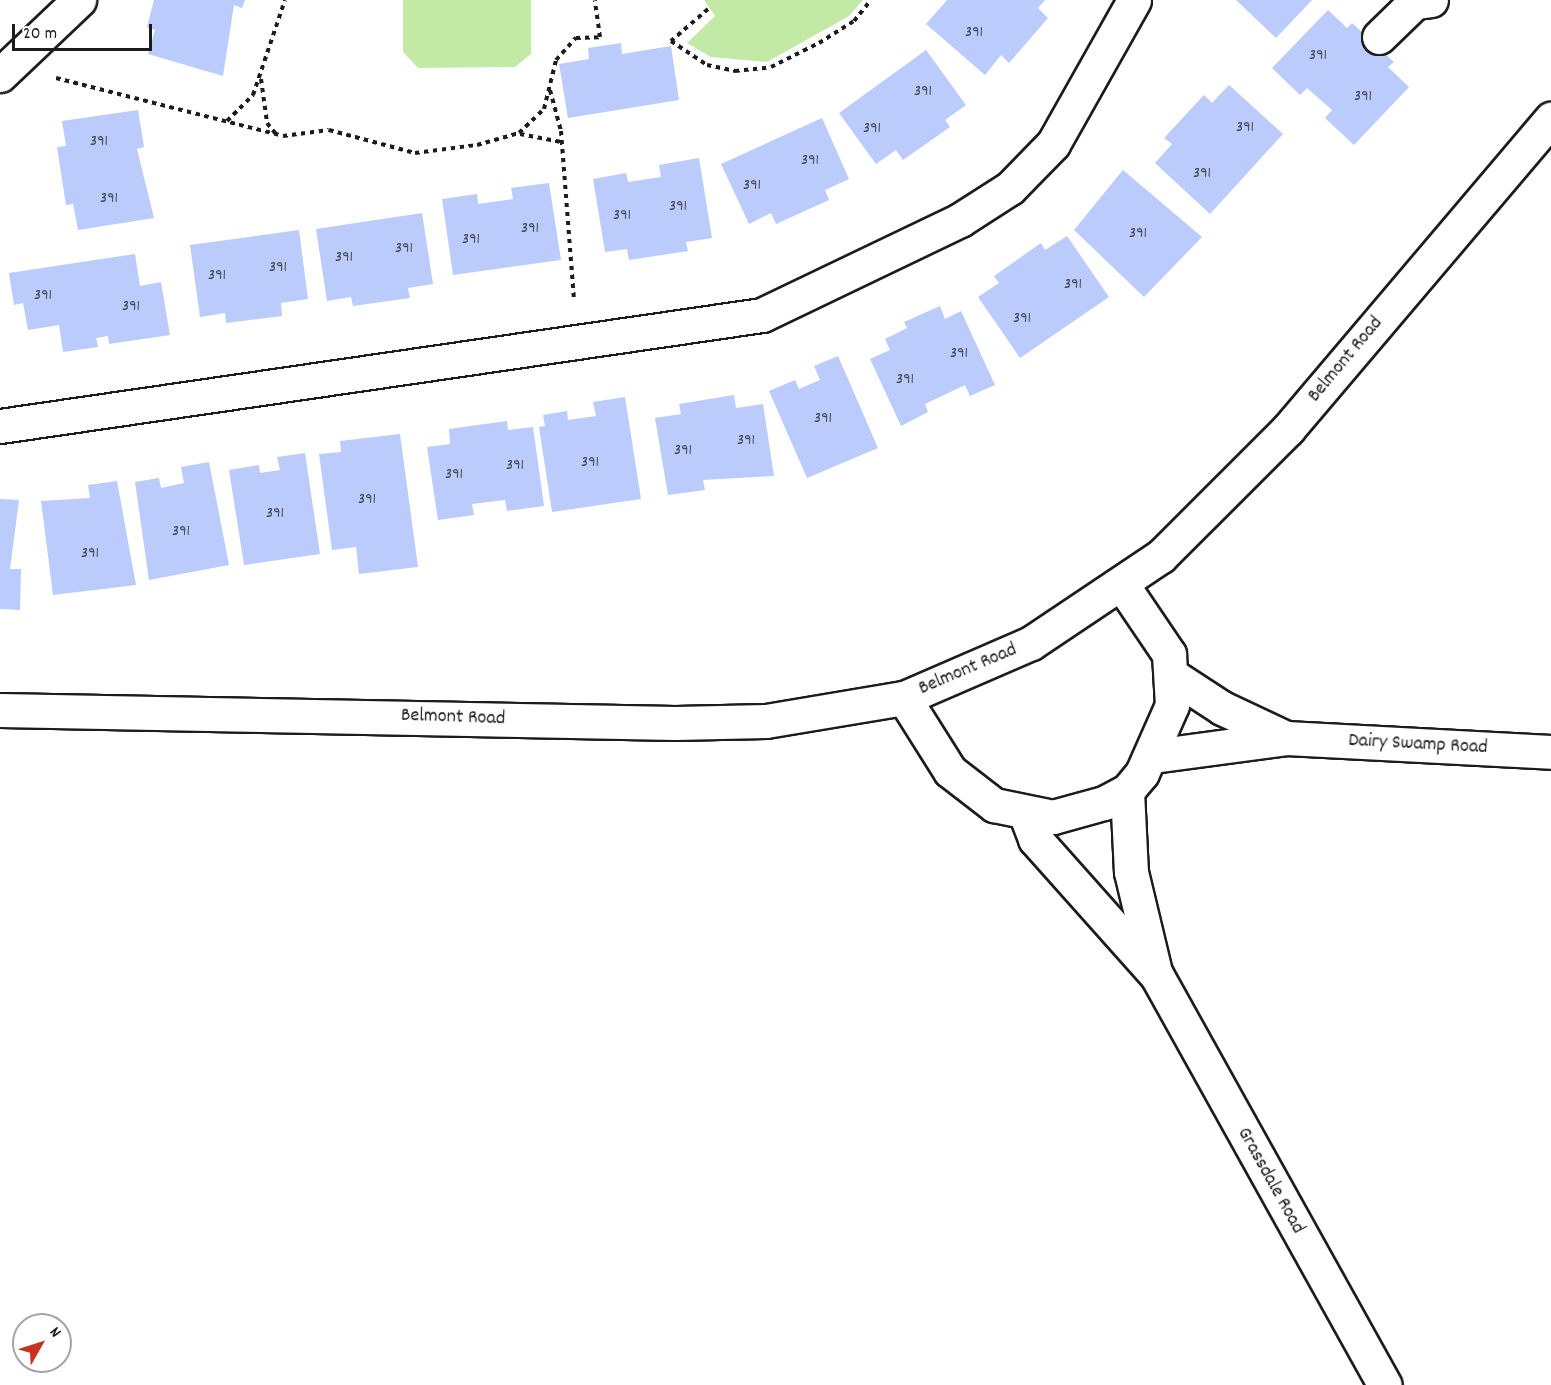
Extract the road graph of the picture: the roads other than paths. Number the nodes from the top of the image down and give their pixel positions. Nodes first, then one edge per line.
1 (79, 0) edge
2 (1134, 0) edge
3 (1420, 1) edge
4 (1379, 37) dead end
5 (11, 67) edge
6 (1551, 118) edge
7 (0, 426) edge
8 (1124, 586) junction
9 (1173, 676) junction
10 (904, 698) junction
11 (0, 710) edge
12 (1286, 738) junction
13 (1551, 752) edge
14 (1153, 756) junction
15 (1127, 791) junction
16 (1026, 815) junction
17 (1156, 976) junction
18 (1385, 1385) edge

1 - 5 street
2 - 7 street
3 - 4 street
6 - 8 street, Belmont Road
8 - 9 street, Belmont Road
8 - 10 street, Belmont Road
9 - 12 street, Dairy Swamp Road
9 - 14 street, Belmont Road
10 - 11 street, Belmont Road
10 - 16 street, Belmont Road
12 - 13 street, Dairy Swamp Road
12 - 14 street, Dairy Swamp Road
14 - 15 street, Belmont Road
15 - 16 street, Belmont Road
15 - 17 street, Grassdale Road
16 - 17 street, Grassdale Road
17 - 18 street, Grassdale Road

